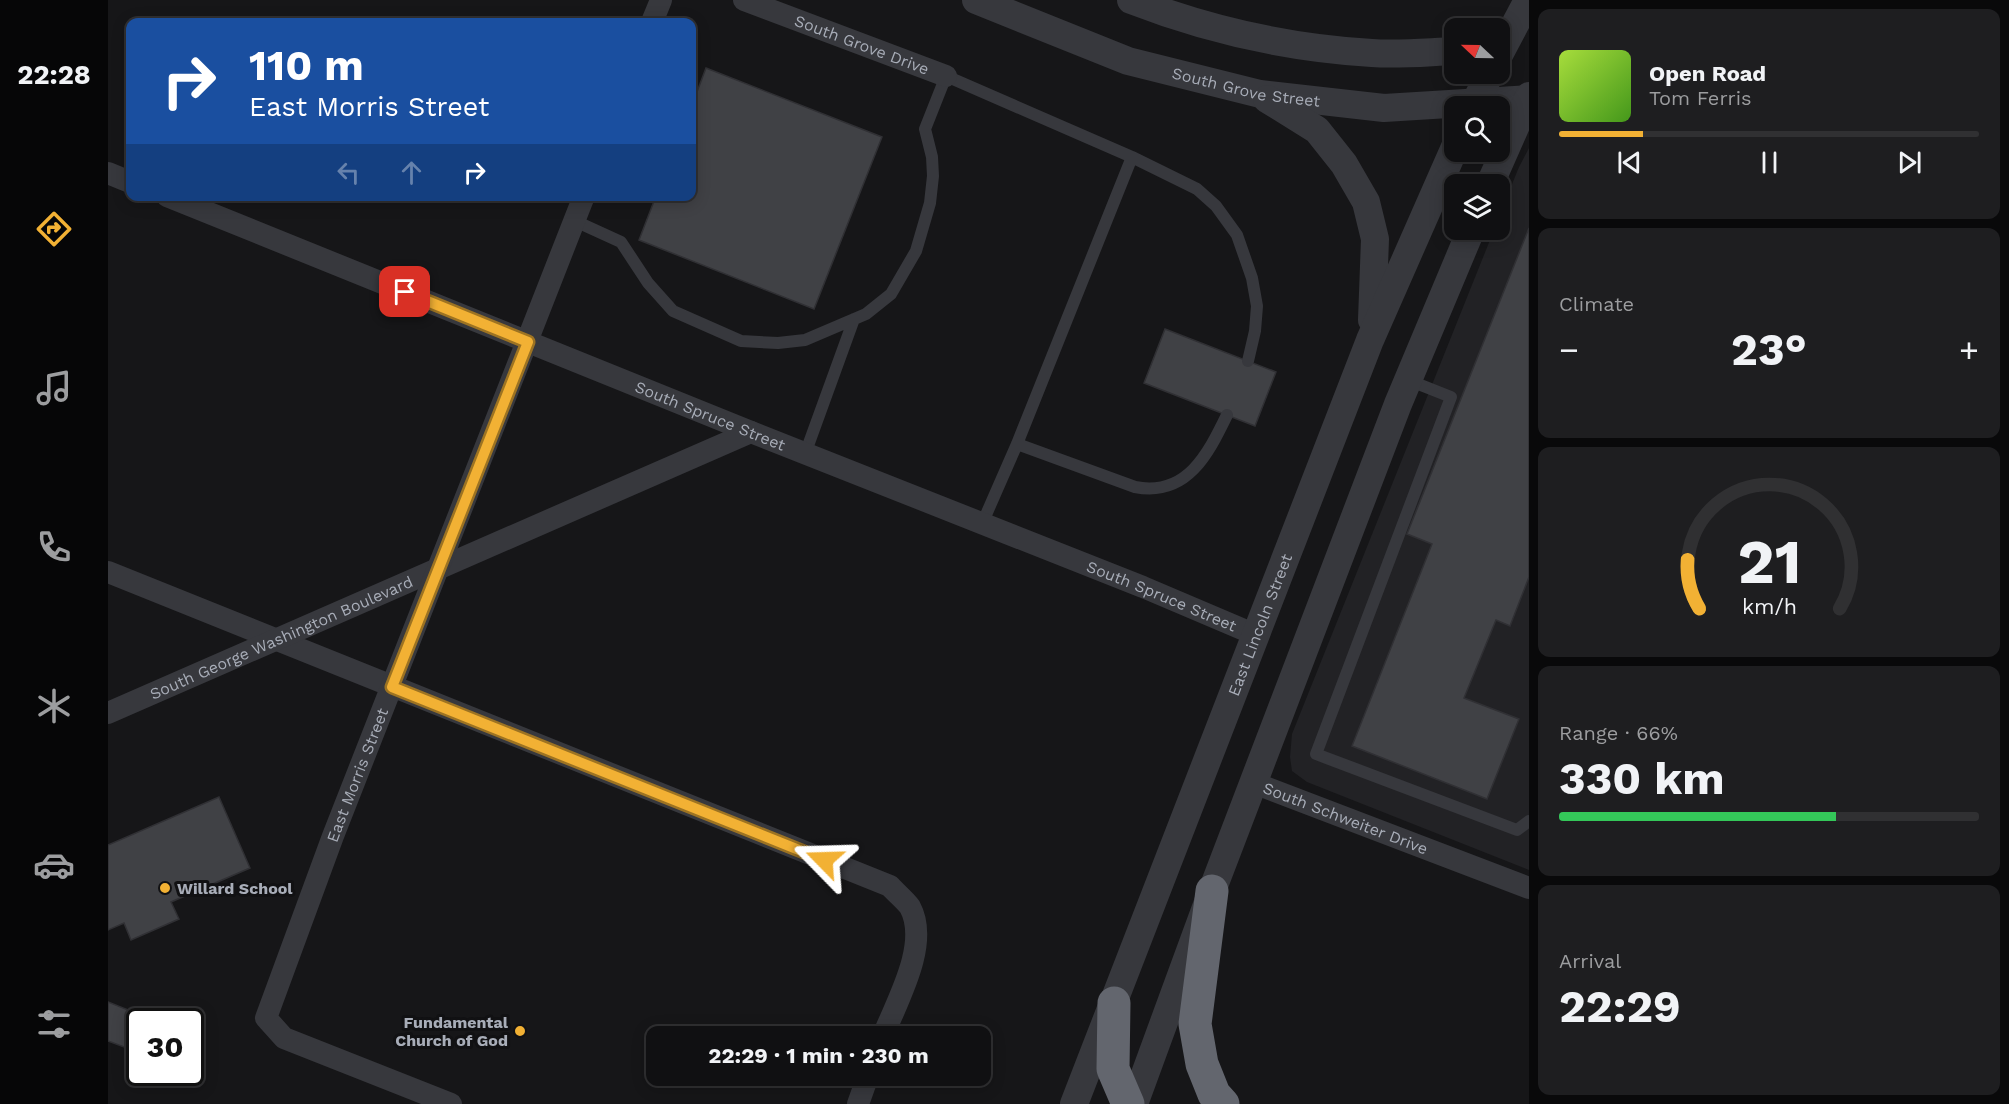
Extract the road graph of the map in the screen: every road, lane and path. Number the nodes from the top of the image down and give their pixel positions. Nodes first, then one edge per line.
1 (661, 0) edge
2 (744, 0) edge
3 (976, 0) edge
4 (1131, 0) edge
5 (1528, 0) edge
6 (654, 18) edge
7 (1510, 43) edge
8 (1444, 51) edge
9 (946, 76) junction
10 (1260, 94) junction
11 (1528, 98) edge
12 (1510, 100) edge
13 (1444, 106) edge
14 (1132, 157) junction
15 (1448, 162) edge
16 (108, 173) edge
17 (1494, 174) edge
18 (126, 180) edge
19 (179, 201) edge
20 (582, 201) edge
21 (575, 221) junction
22 (1467, 240) edge
23 (854, 319) junction
24 (1370, 340) junction
25 (528, 342) junction
26 (1248, 361) dead end
27 (1408, 380) junction
28 (1227, 415) dead end
29 (751, 432) junction
30 (1017, 444) junction
31 (805, 454) junction
32 (982, 524) junction
33 (439, 568) junction
34 (108, 572) edge
35 (1256, 635) junction
36 (275, 640) junction
37 (392, 687) junction
38 (108, 713) edge
39 (1254, 783) junction
40 (1529, 821) edge
41 (1529, 888) edge
42 (1212, 891) junction
43 (1114, 1003) junction
44 (887, 1026) edge
45 (864, 1086) edge
46 (451, 1104) edge
47 (858, 1104) edge
48 (1074, 1104) edge
49 (1128, 1104) edge
50 (1134, 1104) edge
51 (1223, 1104) edge

1 - 6 street
2 - 9 street, South Grove Drive
3 - 10 street, South Grove Street
4 - 8 street
5 - 7 street
9 - 14 lane
9 - 23 lane
10 - 13 street, South Grove Street
10 - 24 street
11 - 12 street, South Grove Street
11 - 17 street
14 - 26 lane
14 - 30 lane
15 - 24 street, East Lincoln Street
16 - 18 street
19 - 25 street, South Spruce Street
20 - 21 street, East Morris Street
21 - 23 lane
21 - 25 street, East Morris Street
22 - 27 street
23 - 31 lane
24 - 35 street, East Lincoln Street
25 - 29 street, South Spruce Street
25 - 33 street, East Morris Street
27 - 39 street
27 - 40 lane
28 - 30 lane
29 - 31 street, South Spruce Street
29 - 33 street, South George Washington Boulevard
30 - 32 lane
31 - 32 street, South Spruce Street
32 - 35 street, South Spruce Street
33 - 36 street, South George Washington Boulevard
33 - 37 street, East Morris Street
34 - 36 street
35 - 43 street, East Lincoln Street
36 - 37 street
36 - 38 street, South George Washington Boulevard
37 - 44 street
37 - 46 street, East Morris Street
39 - 41 street, South Schweiter Drive
39 - 42 street
42 - 50 street
42 - 51 highway
43 - 48 street, East Lincoln Street
43 - 49 highway
45 - 47 street

